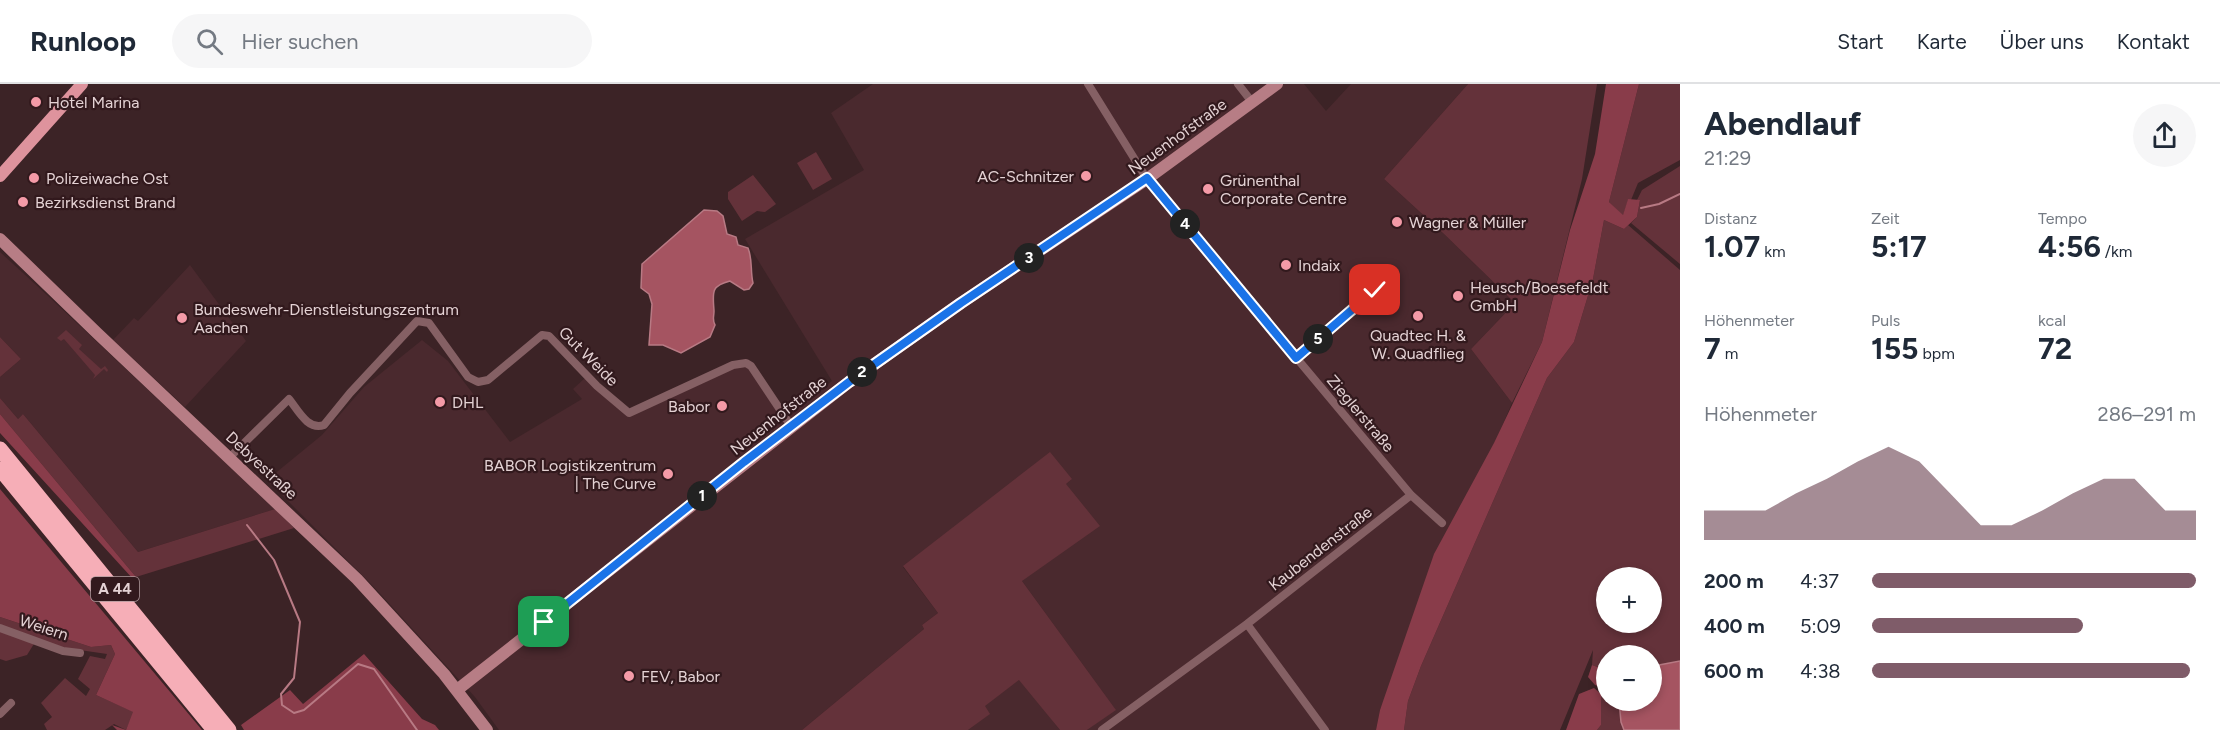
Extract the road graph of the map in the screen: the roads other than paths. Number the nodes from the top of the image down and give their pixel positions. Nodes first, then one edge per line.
1 (82, 84) edge
2 (1088, 84) edge
3 (1238, 84) edge
4 (1277, 84) edge
5 (1252, 102) junction
6 (0, 176) edge
7 (1147, 178) junction
8 (0, 238) edge
9 (1389, 282) dead end
10 (1296, 358) junction
11 (791, 426) junction
12 (0, 449) edge
13 (230, 457) junction
14 (0, 469) edge
15 (1411, 495) junction
16 (1442, 523) dead end
17 (1247, 624) junction
18 (0, 628) edge
19 (80, 653) dead end
20 (457, 690) junction
21 (11, 703) dead end
22 (0, 714) edge
23 (214, 730) edge
24 (230, 730) edge
25 (487, 730) edge
26 (1102, 730) edge
27 (1325, 730) edge

1 - 6 main road
2 - 7 street, Zieglerstraße
3 - 5 street, Neuenhofstraße
4 - 5 street, Neuenhofstraße
5 - 7 street, Neuenhofstraße
7 - 10 street, Zieglerstraße
7 - 11 street, Neuenhofstraße
8 - 13 street, Debyestraße
9 - 10 street
10 - 15 street, Zieglerstraße
11 - 13 street, Gut Weide
11 - 20 street, Neuenhofstraße
12 - 24 highway, A 44
13 - 20 street, Debyestraße
14 - 23 highway, A 44
15 - 16 street, Zieglerstraße
15 - 17 street, Kaubendenstraße
17 - 26 street, Kaubendenstraße
17 - 27 street
18 - 19 street, Weiern
20 - 25 street, Debyestraße
21 - 22 street

